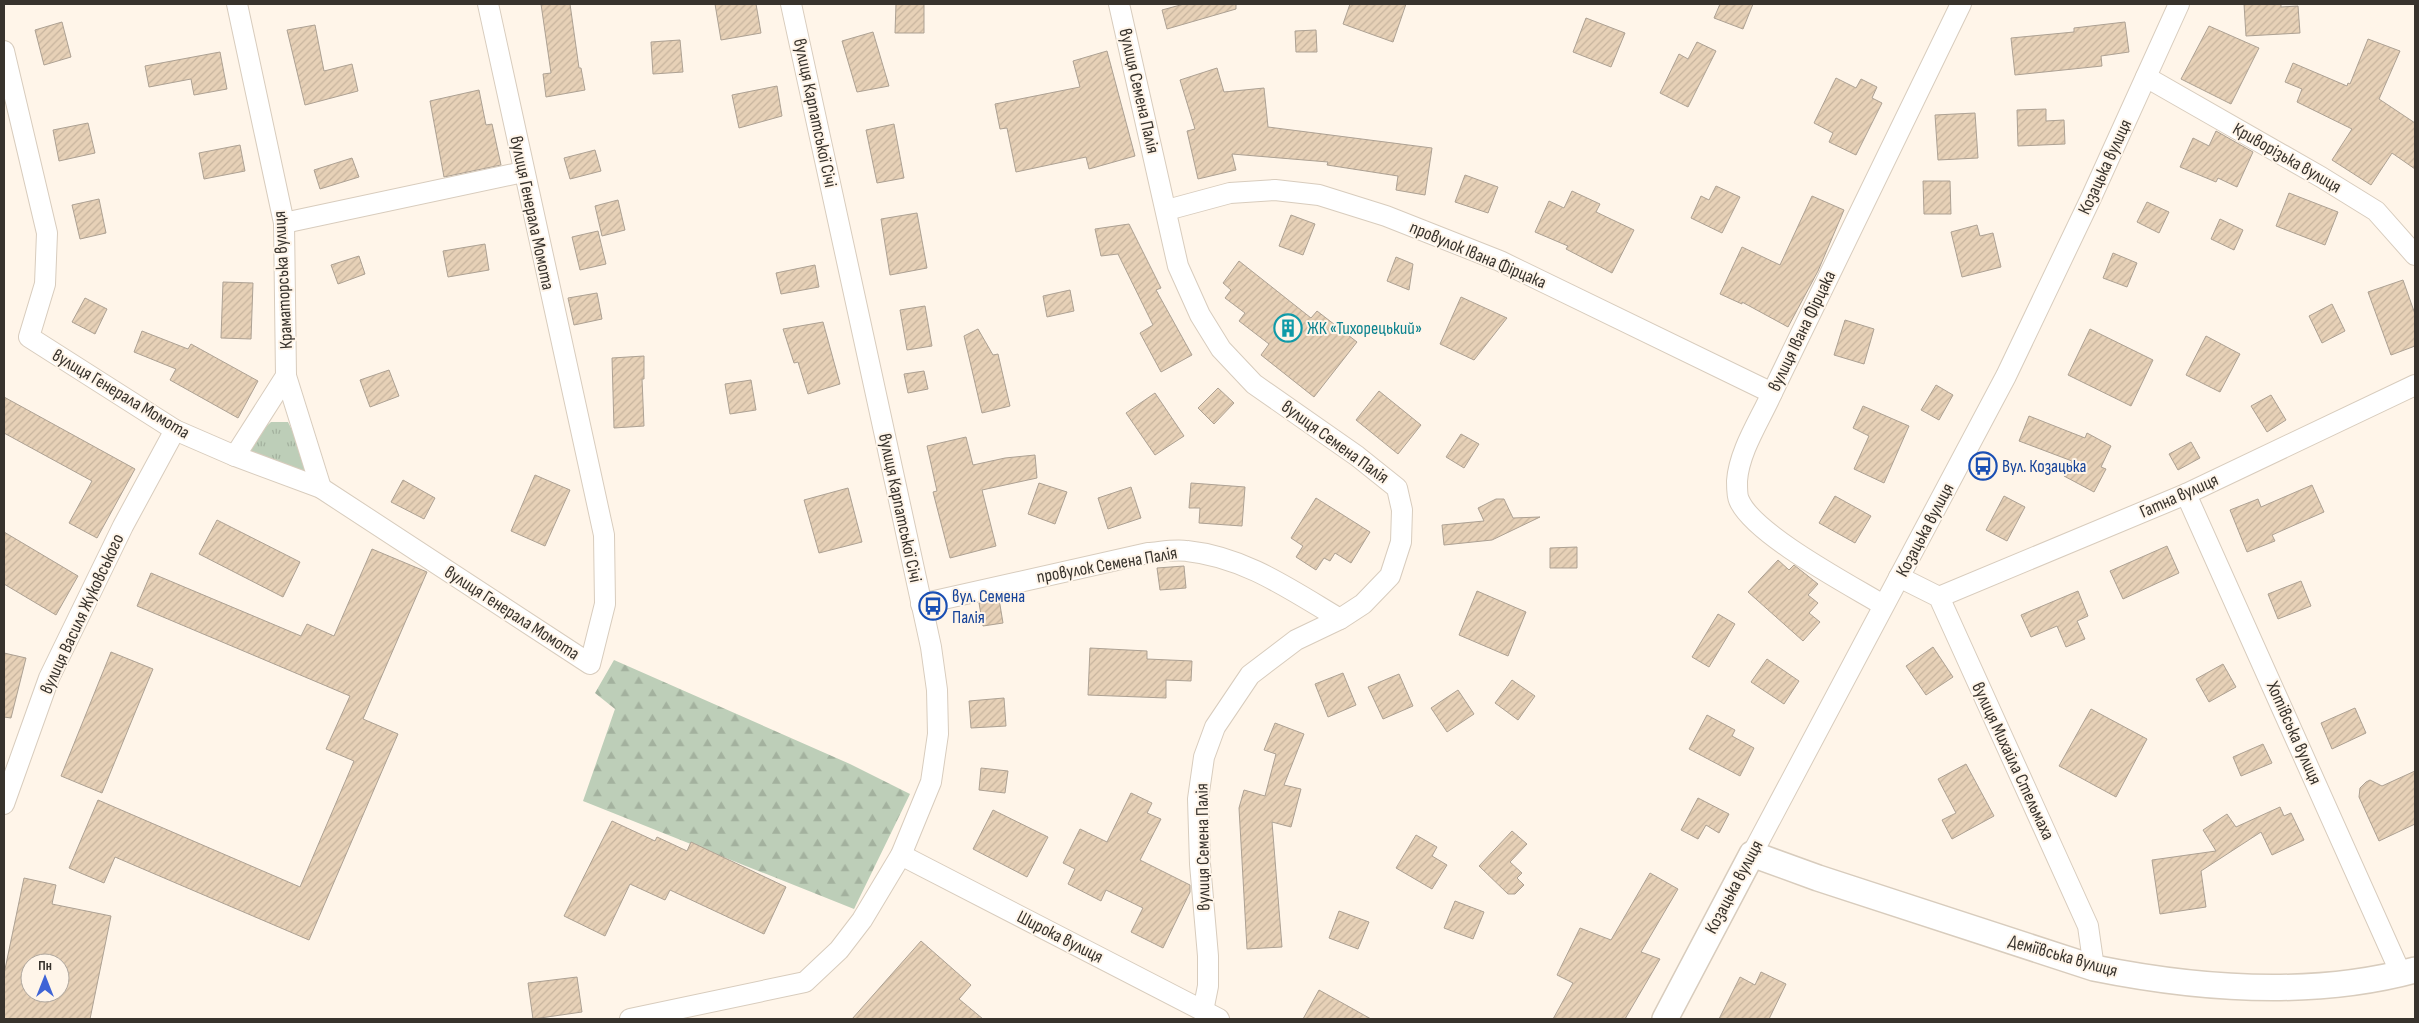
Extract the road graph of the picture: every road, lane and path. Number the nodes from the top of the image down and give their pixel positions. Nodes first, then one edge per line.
1 (237, 4) edge
2 (488, 4) edge
3 (791, 4) edge
4 (1119, 4) edge
5 (1961, 4) edge
6 (2179, 4) edge
7 (4, 52) edge
8 (2146, 77) junction
9 (523, 172) junction
10 (1167, 210) junction
11 (284, 223) junction
12 (2415, 255) edge
13 (286, 376) junction
14 (2415, 385) edge
15 (1772, 393) junction
16 (175, 430) junction
17 (235, 456) junction
18 (320, 488) junction
19 (2186, 494) junction
20 (1900, 577) junction
21 (1938, 597) junction
22 (921, 604) junction
23 (1883, 605) junction
24 (1340, 619) junction
25 (4, 804) edge
26 (1752, 854) junction
27 (901, 855) junction
28 (2094, 968) junction
29 (2408, 972) edge
30 (1211, 1015) edge
31 (630, 1019) edge
32 (1665, 1019) edge

1 - 11 street, Краматорська вулиця
2 - 9 street, вулиця Генерала Момота
3 - 22 street, вулиця Карпатської Січі
4 - 10 street, вулиця Семена Палія
5 - 15 street, вулиця Івана Фірцака
6 - 8 street, Козацька вулиця
7 - 16 street, вулиця Генерала Момота
8 - 12 street, Криворізька вулиця
8 - 20 street, Козацька вулиця
9 - 11 street
9 - 18 street, вулиця Генерала Момота
10 - 15 street, провулок Івана Фірцака
10 - 24 street, вулиця Семена Палія
11 - 13 street, Краматорська вулиця
13 - 17 street
13 - 18 street, Краматорська вулиця
14 - 19 street, Гатна вулиця
15 - 23 street, вулиця Івана Фірцака
16 - 17 street, вулиця Генерала Момота
16 - 25 street, вулиця Василя Жуковського
17 - 18 street, вулиця Генерала Момота
19 - 21 street, Гатна вулиця
19 - 29 street, Хотівська вулиця
20 - 21 street
20 - 23 street, Козацька вулиця
21 - 28 street, вулиця Михайла Стельмаха
22 - 24 street, провулок Семена Палія
22 - 27 street, вулиця Карпатської Січі
23 - 26 street, Козацька вулиця
24 - 30 street, вулиця Семена Палія
26 - 28 street, Деміївська вулиця
26 - 32 street, Козацька вулиця
27 - 30 street, Широка вулиця
27 - 31 street, вулиця Карпатської Січі
28 - 29 street, Деміївська вулиця

